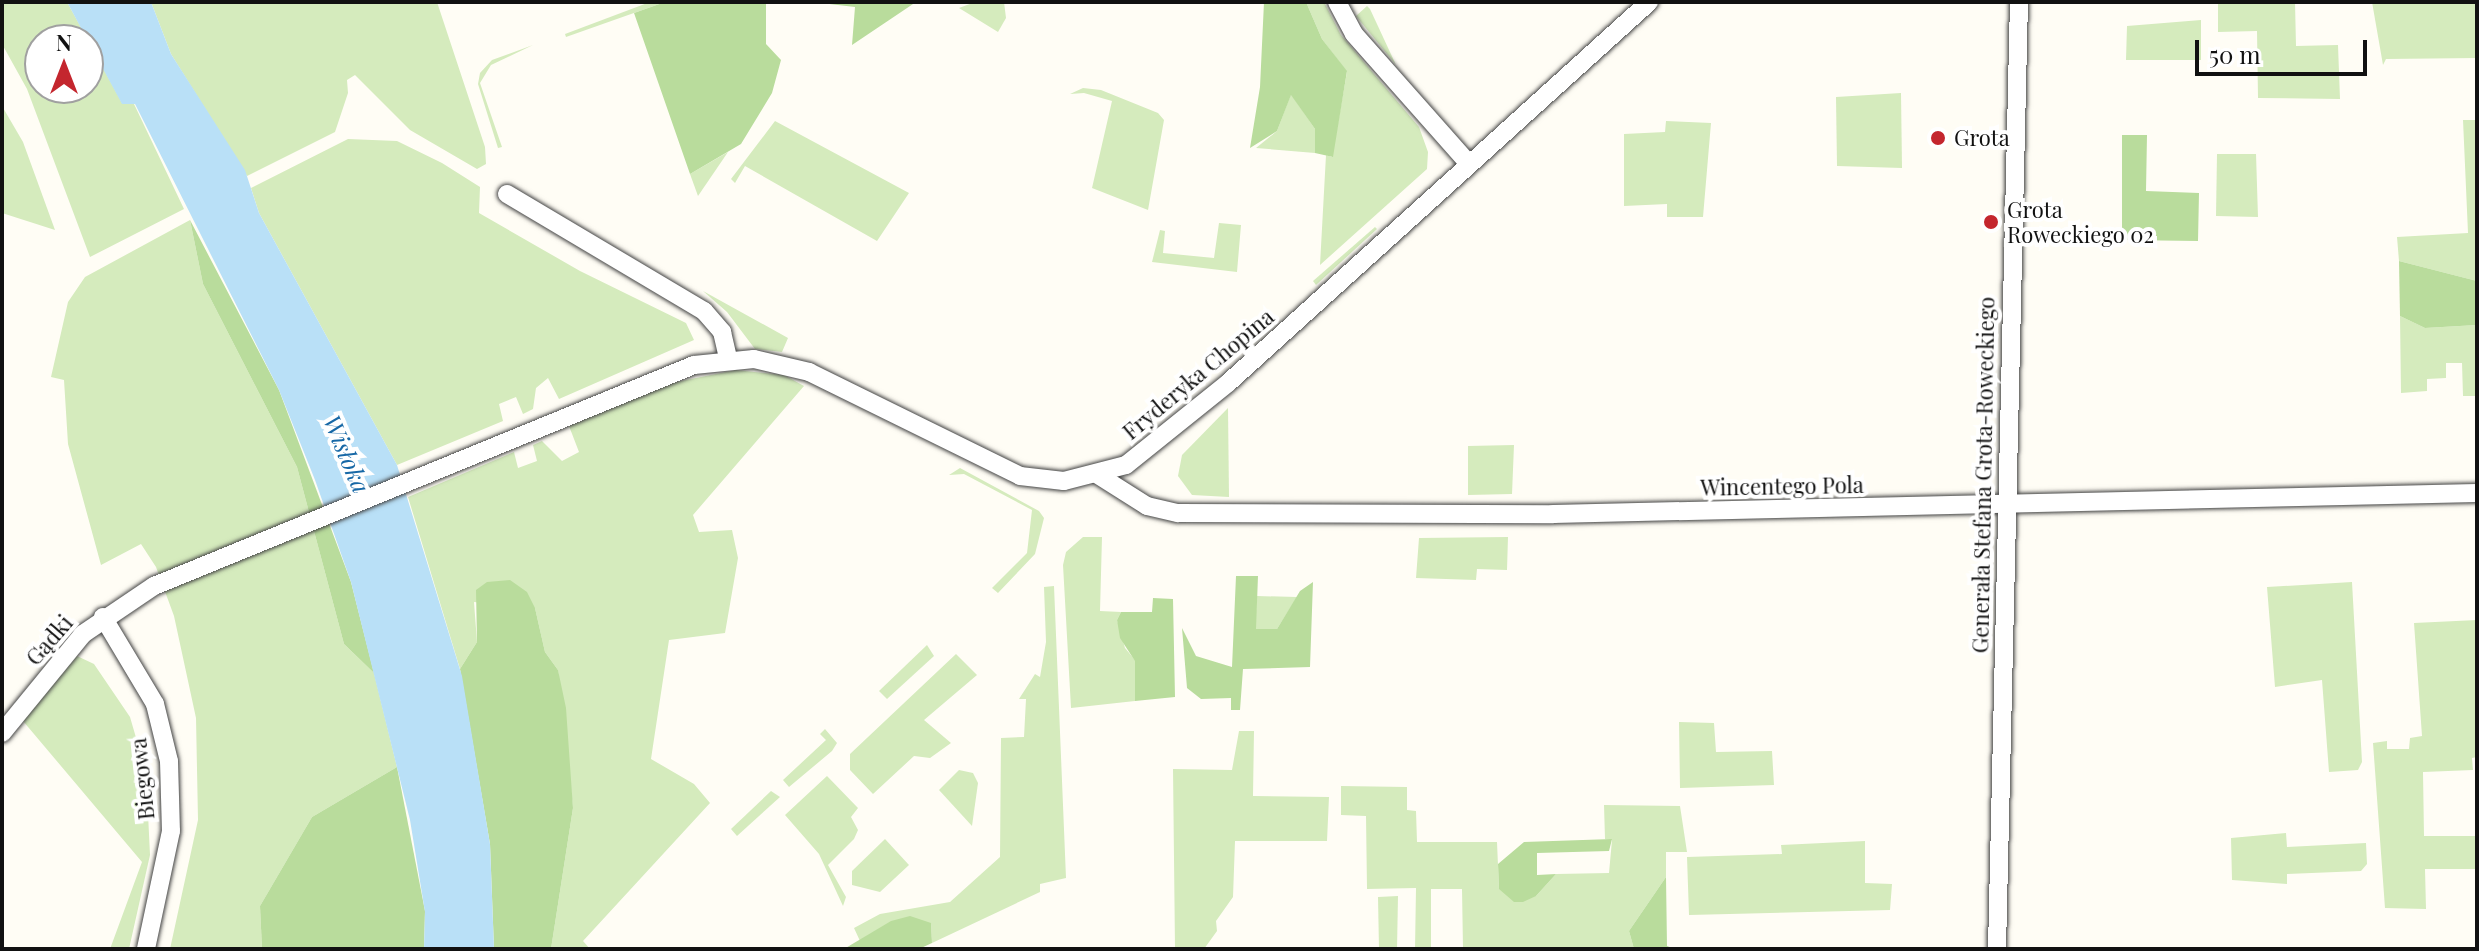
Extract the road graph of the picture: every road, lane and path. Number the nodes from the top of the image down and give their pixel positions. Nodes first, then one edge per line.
1 (1337, 2) edge
2 (1649, 2) edge
3 (2019, 2) edge
4 (1468, 163) junction
5 (507, 194) dead end
6 (728, 359) junction
7 (1098, 475) junction
8 (2477, 493) edge
9 (2006, 505) junction
10 (103, 617) junction
11 (2, 733) edge
12 (146, 949) edge
13 (1997, 949) edge

1 - 4 street
2 - 4 street, Fryderyka Chopina
3 - 9 street, Generała Stefana Grota-Roweckiego
4 - 7 street, Fryderyka Chopina
5 - 6 street
6 - 7 street, Fryderyka Chopina
6 - 10 street, Gądki
7 - 9 street, Wincentego Pola
8 - 9 street, Wincentego Pola
9 - 13 street, Generała Stefana Grota-Roweckiego
10 - 11 street, Gądki
10 - 12 street, Biegowa

